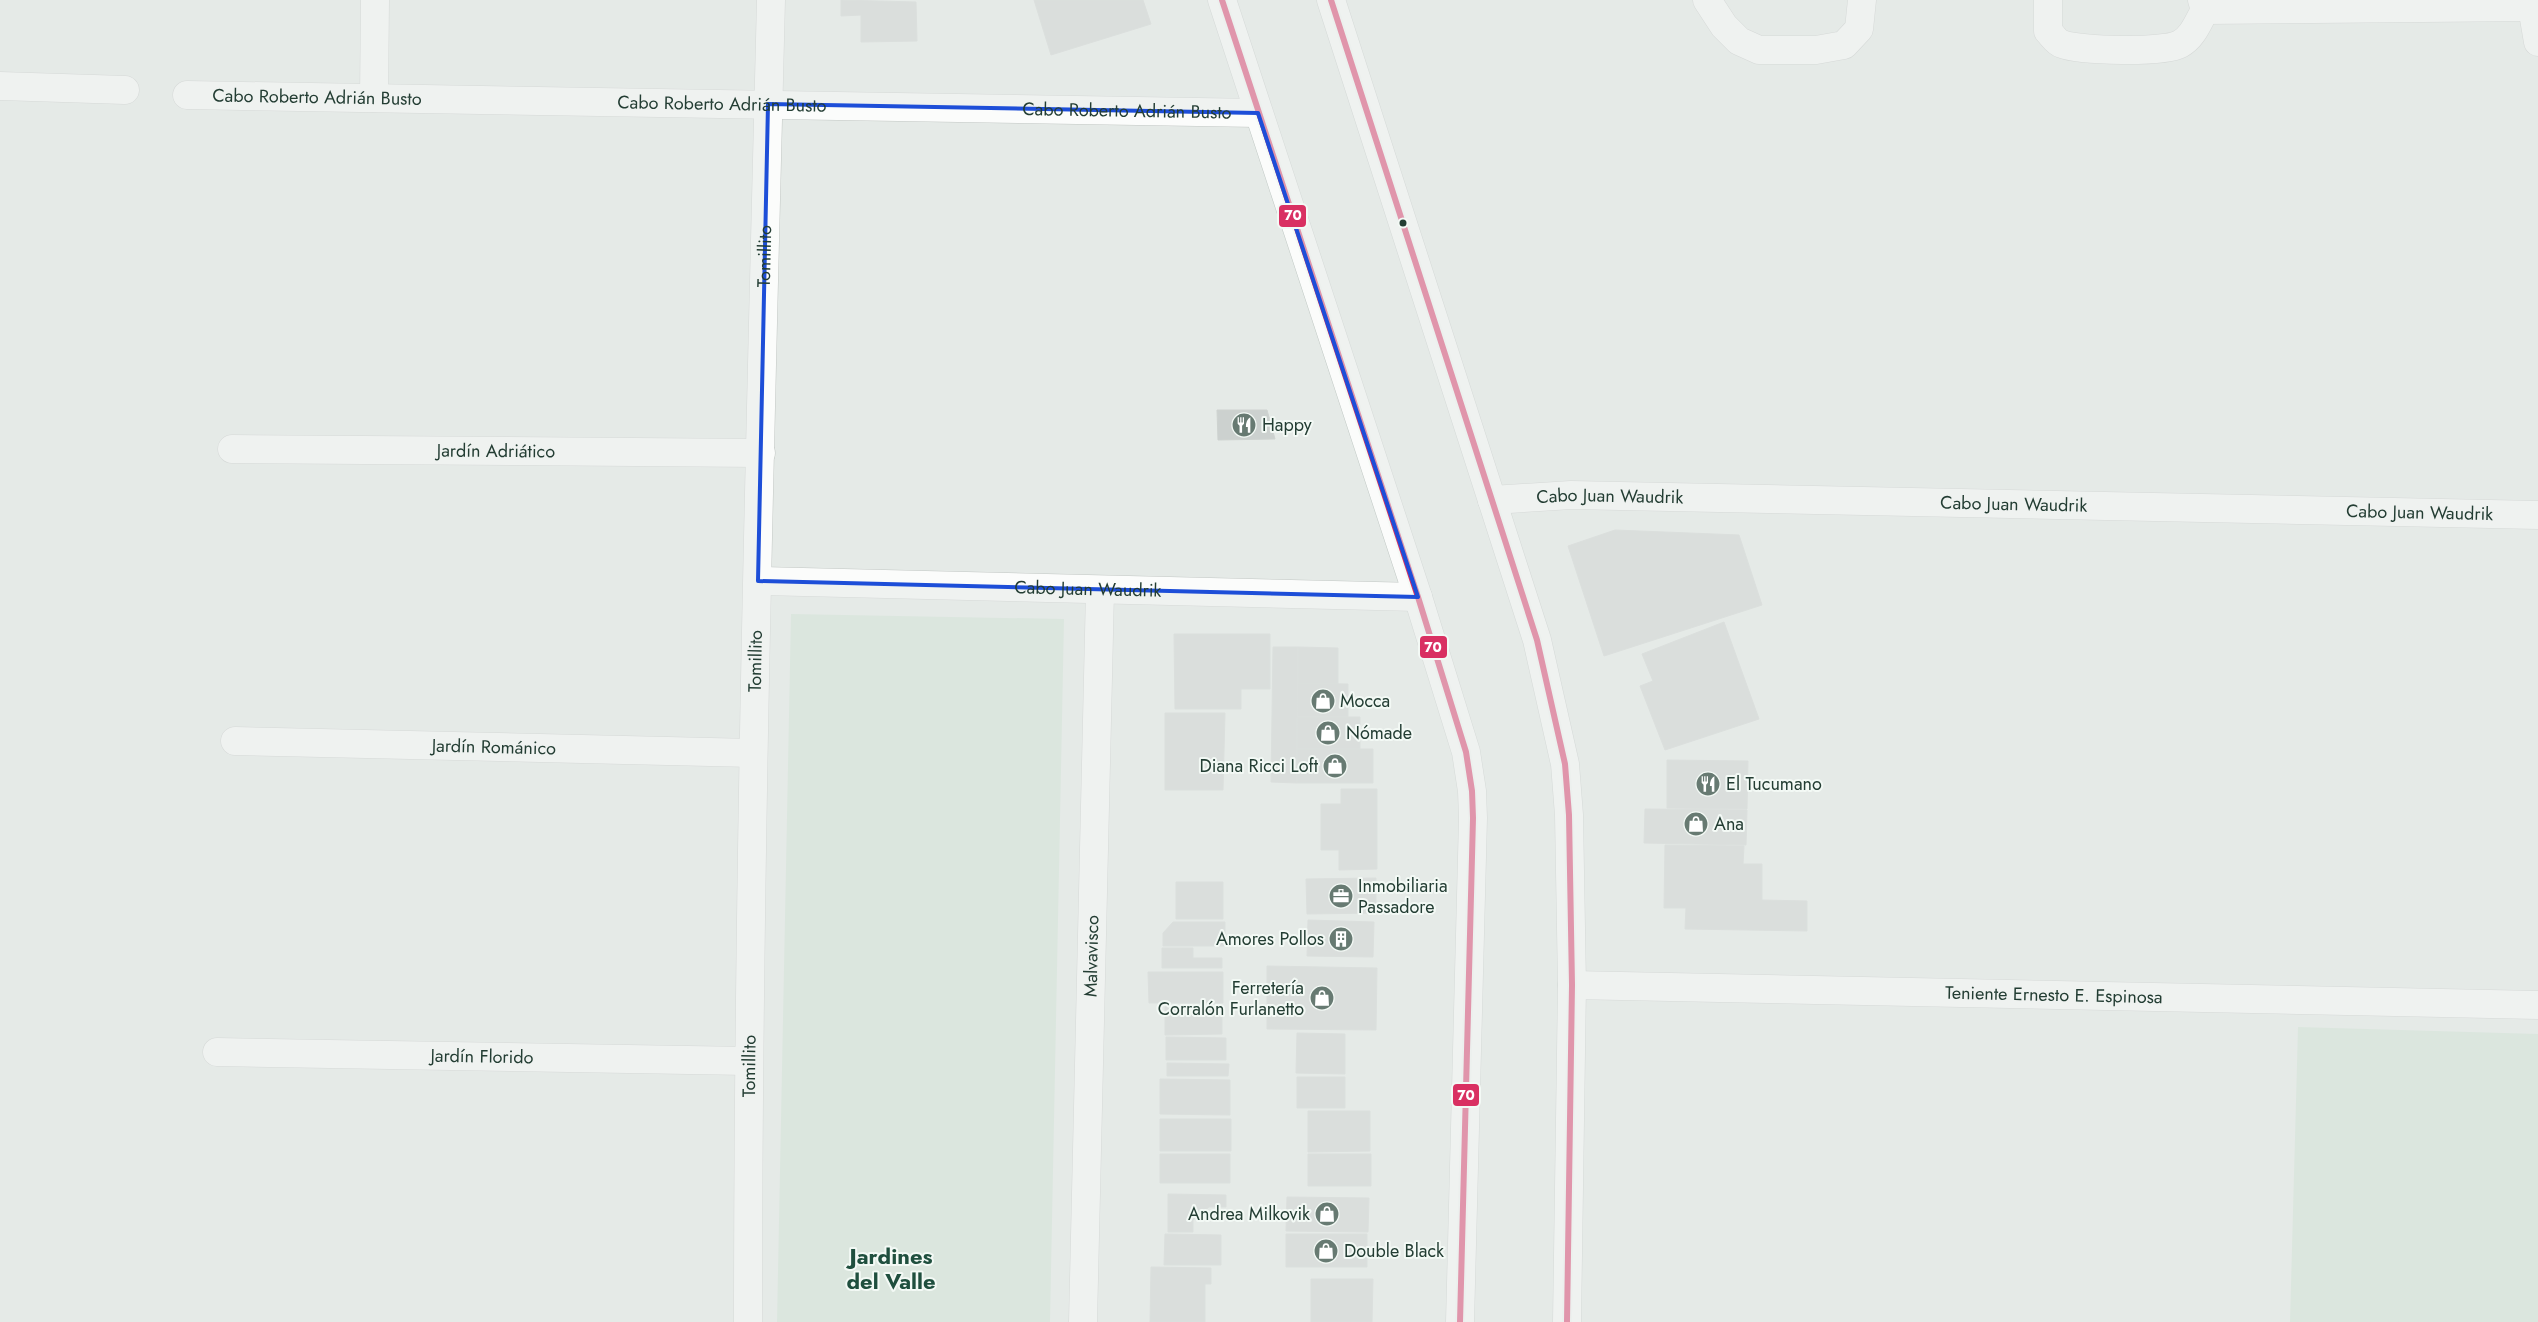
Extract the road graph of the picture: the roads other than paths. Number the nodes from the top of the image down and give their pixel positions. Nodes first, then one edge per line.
1 (375, 0) edge
2 (771, 0) edge
3 (1222, 0) edge
4 (1707, 0) edge
5 (1862, 0) edge
6 (2048, 0) edge
7 (1337, 1) edge
8 (2532, 4) edge
9 (2203, 5) edge
10 (2538, 42) edge
11 (0, 86) edge
12 (125, 90) dead end
13 (186, 95) dead end
14 (374, 98) junction
15 (768, 104) junction
16 (1258, 113) junction
17 (232, 449) dead end
18 (761, 453) junction
19 (1492, 500) junction
20 (2538, 515) edge
21 (758, 581) junction
22 (1100, 591) junction
23 (1418, 597) junction
24 (235, 741) dead end
25 (753, 753) junction
26 (1572, 985) junction
27 (2538, 1005) edge
28 (216, 1052) dead end
29 (748, 1061) junction
30 (748, 1322) edge
31 (1083, 1322) edge
32 (1460, 1322) edge
33 (1567, 1322) edge

1 - 14 street
2 - 15 street, Tomillito
3 - 16 street
4 - 5 street
6 - 9 street
7 - 19 street
8 - 9 street
8 - 10 street
11 - 12 street
13 - 14 street, Cabo Roberto Adrián Busto
14 - 15 street, Cabo Roberto Adrián Busto
15 - 16 street, Cabo Roberto Adrián Busto
15 - 18 street, Tomillito
16 - 23 street
17 - 18 street, Jardín Adriático
18 - 21 street, Tomillito
19 - 20 street, Cabo Juan Waudrik
19 - 26 street
21 - 22 street, Cabo Juan Waudrik
21 - 25 street, Tomillito
22 - 23 street, Cabo Juan Waudrik
22 - 31 street, Malvavisco
23 - 32 street
24 - 25 street, Jardín Románico
25 - 29 street, Tomillito
26 - 27 street, Teniente Ernesto E. Espinosa
26 - 33 street
28 - 29 street, Jardín Florido
29 - 30 street, Tomillito

